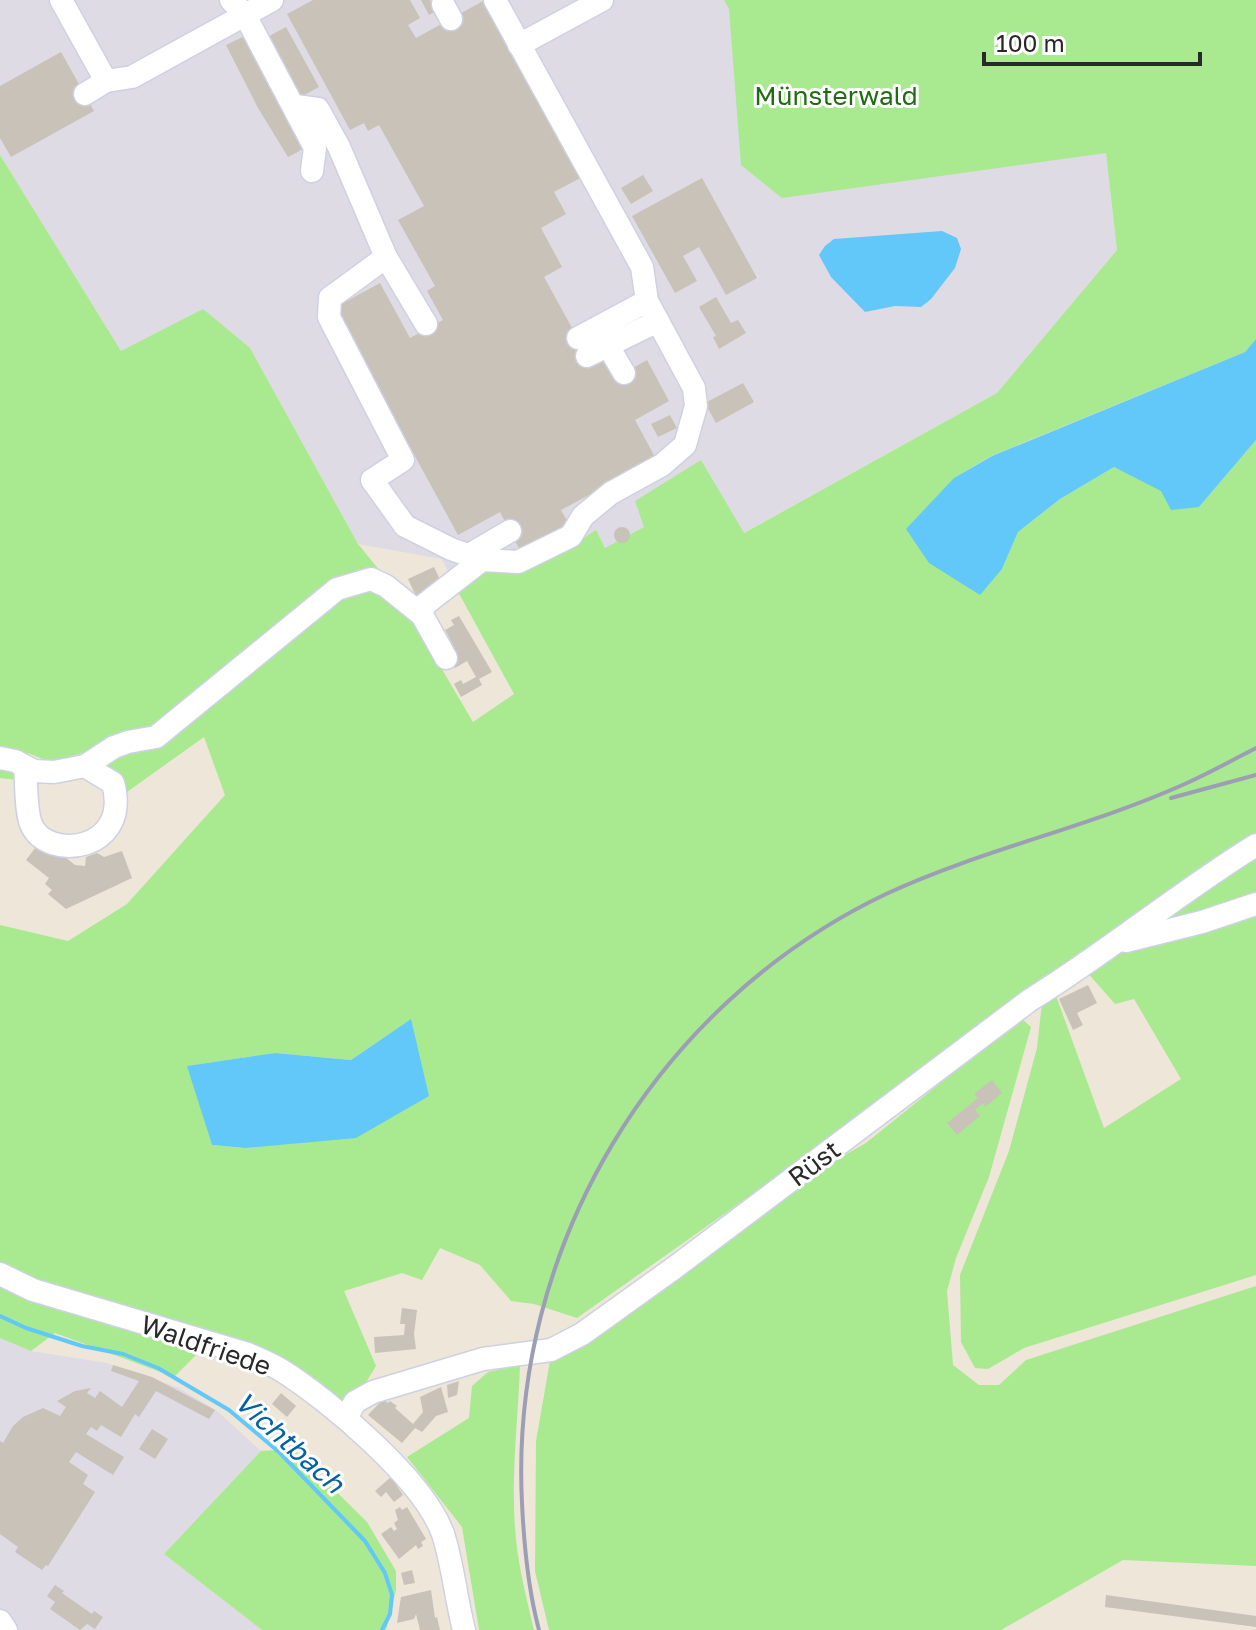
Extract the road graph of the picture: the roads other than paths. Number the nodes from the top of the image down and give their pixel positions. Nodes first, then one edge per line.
1 (61, 0) edge
2 (272, 0) edge
3 (495, 0) edge
4 (602, 0) edge
5 (238, 8) edge
6 (519, 45) junction
7 (106, 81) junction
8 (85, 94) dead end
9 (295, 106) junction
10 (312, 171) dead end
11 (386, 257) junction
12 (647, 301) junction
13 (658, 321) junction
14 (426, 324) dead end
15 (598, 345) junction
16 (630, 370) dead end
17 (510, 531) dead end
18 (476, 558) junction
19 (422, 615) junction
20 (446, 658) dead end
21 (0, 758) edge
22 (85, 766) junction
23 (25, 767) junction
24 (1256, 845) edge
25 (1256, 904) edge
26 (1113, 944) junction
27 (0, 1274) edge
28 (346, 1418) junction
29 (0, 1621) edge
30 (6, 1630) edge
31 (464, 1630) edge

1 - 7 street
2 - 5 street
3 - 6 street
4 - 6 street
5 - 7 street
5 - 9 street
6 - 12 street
7 - 8 street
9 - 10 street
9 - 11 street
11 - 14 street
11 - 18 street
12 - 13 street
12 - 15 street
13 - 15 street
13 - 18 street
15 - 16 street
17 - 18 street
18 - 19 street
19 - 20 street
19 - 22 street
21 - 23 street
22 - 23 street
22 - 23 street
24 - 26 street, Rüst
25 - 26 street
26 - 28 street, Rüst
27 - 28 street, Waldfriede
28 - 31 street, Waldfriede
29 - 30 street

